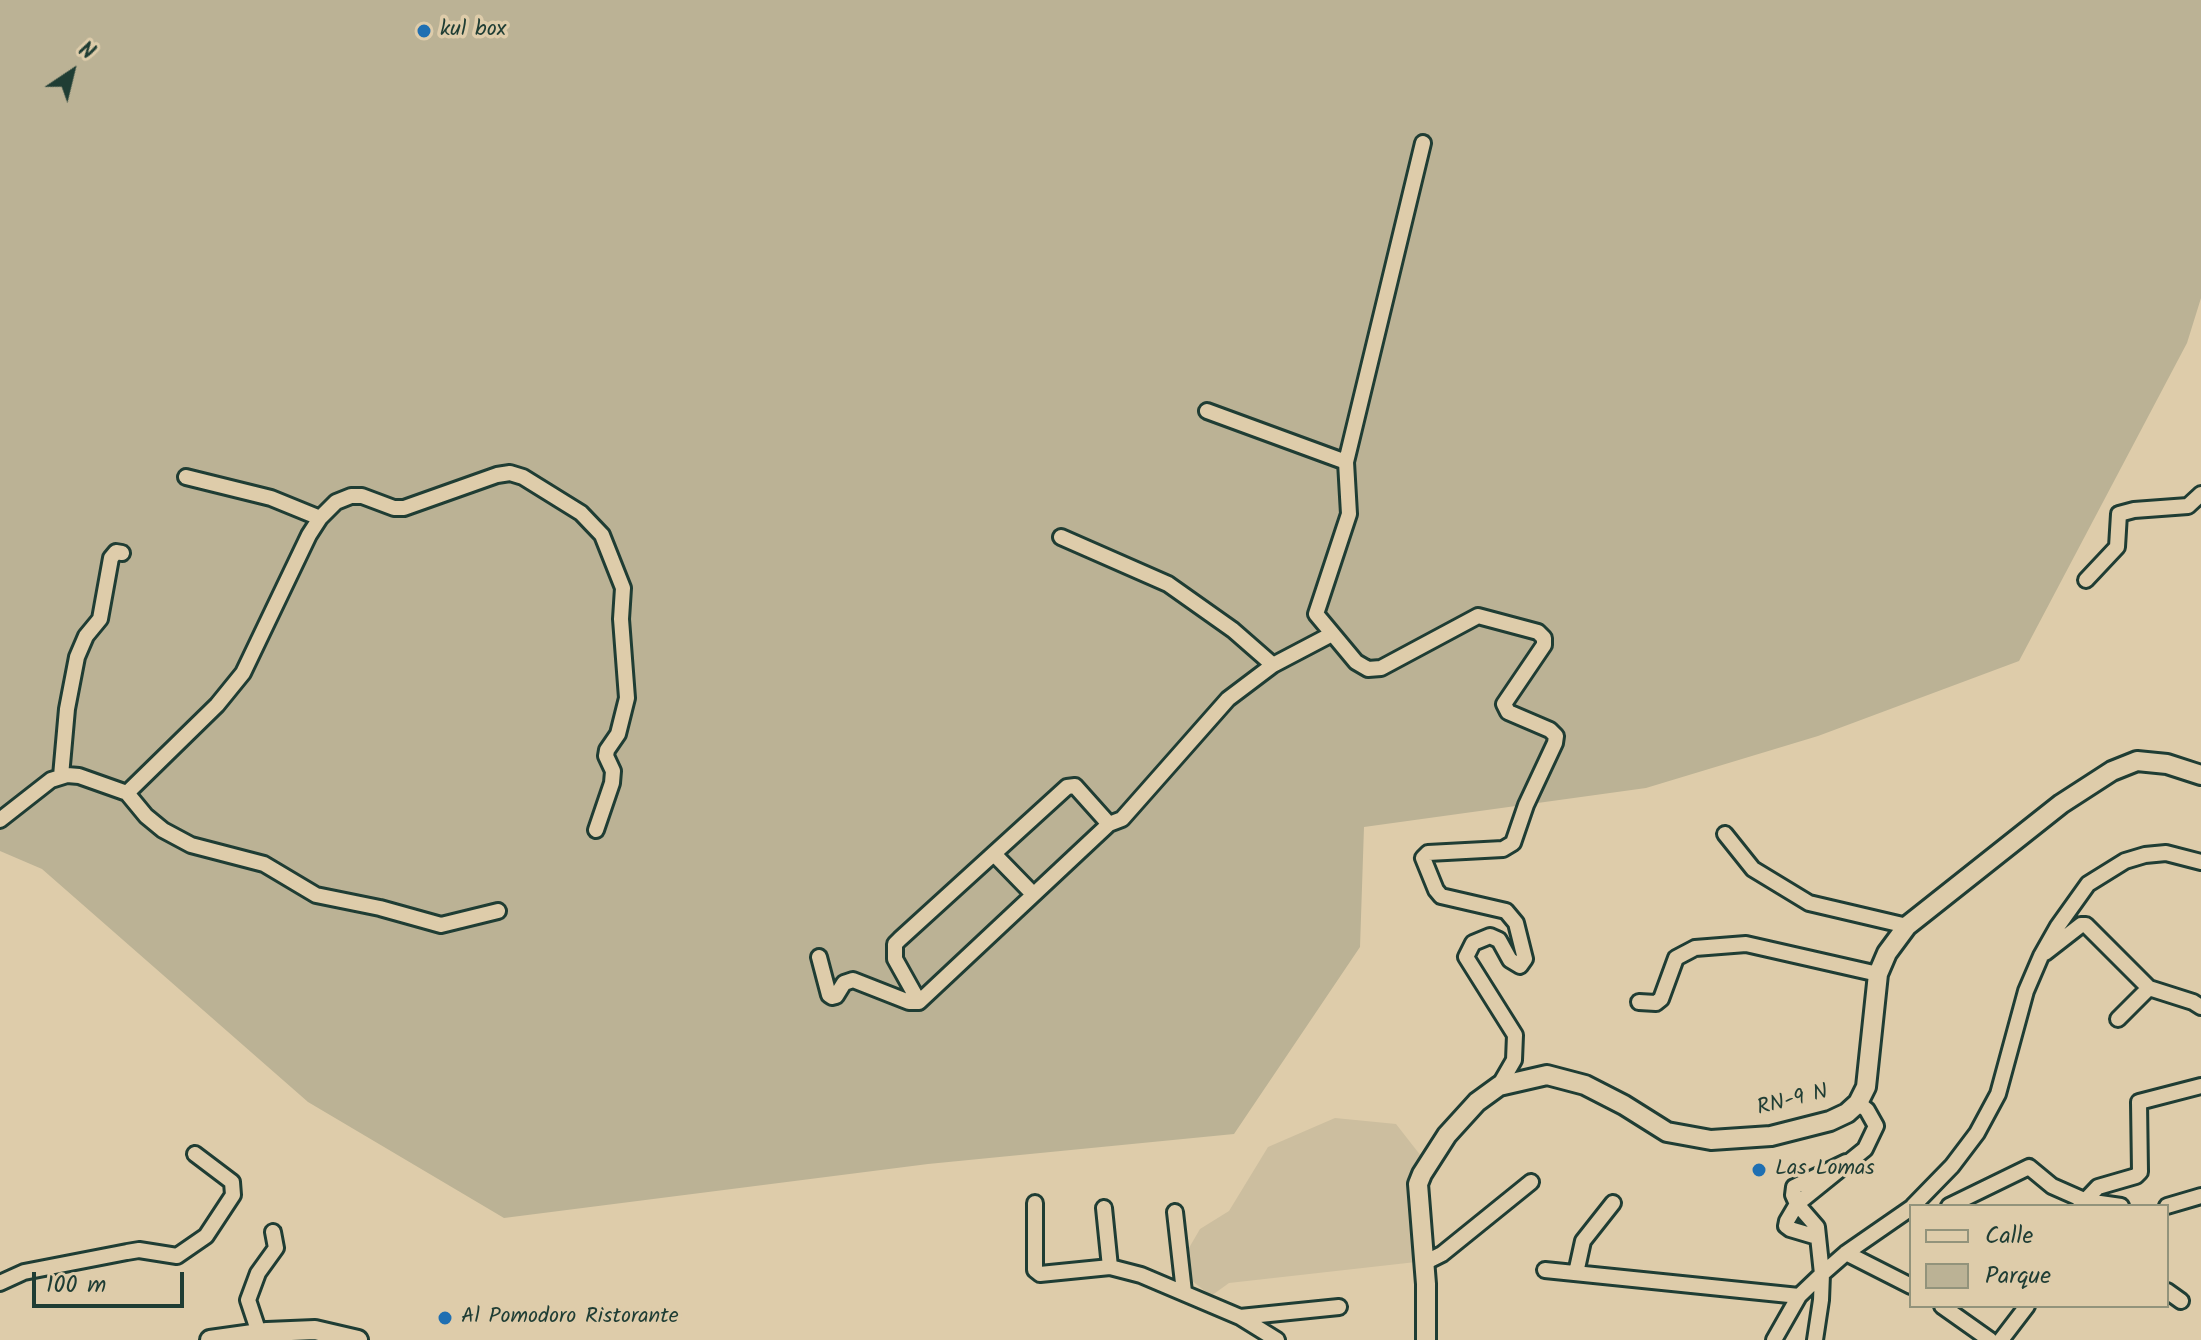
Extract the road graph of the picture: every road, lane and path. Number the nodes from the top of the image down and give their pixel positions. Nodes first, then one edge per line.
1 (1423, 143) dead end
2 (1207, 411) dead end
3 (1346, 462) junction
4 (186, 477) dead end
5 (2201, 494) edge
6 (320, 518) junction
7 (1061, 537) dead end
8 (122, 553) dead end
9 (2086, 580) dead end
10 (1332, 634) junction
11 (1273, 665) junction
12 (2201, 775) edge
13 (61, 776) junction
14 (127, 793) junction
15 (0, 820) edge
16 (1109, 824) junction
17 (596, 830) dead end
18 (1725, 834) dead end
19 (994, 854) junction
20 (2201, 862) edge
21 (1033, 894) junction
22 (498, 911) dead end
23 (1907, 926) junction
24 (2041, 956) junction
25 (819, 957) dead end
26 (1878, 974) junction
27 (2149, 988) junction
28 (919, 1002) junction
29 (1639, 1002) dead end
30 (2201, 1007) edge
31 (2118, 1019) dead end
32 (1499, 1086) junction
33 (2201, 1086) edge
34 (1858, 1103) junction
35 (195, 1154) dead end
36 (1531, 1182) dead end
37 (2201, 1196) edge
38 (1035, 1203) dead end
39 (1613, 1203) dead end
40 (1797, 1204) junction
41 (1914, 1204) edge
42 (1953, 1204) edge
43 (2083, 1204) edge
44 (2169, 1205) edge
45 (1104, 1208) dead end
46 (1909, 1208) edge
47 (1175, 1212) dead end
48 (273, 1232) dead end
49 (1817, 1237) junction
50 (1846, 1253) junction
51 (1424, 1263) junction
52 (1110, 1267) junction
53 (1545, 1270) dead end
54 (1576, 1273) junction
55 (1822, 1274) junction
56 (0, 1283) edge
57 (1909, 1285) edge
58 (1184, 1292) junction
59 (2169, 1292) edge
60 (1799, 1296) junction
61 (2181, 1301) dead end
62 (1339, 1307) dead end
63 (1945, 1308) edge
64 (2025, 1308) edge
65 (1240, 1317) junction
66 (266, 1335) edge
67 (1258, 1336) edge
68 (210, 1340) edge
69 (358, 1340) edge
70 (1277, 1340) edge
71 (1426, 1340) edge
72 (1774, 1340) edge
73 (1815, 1340) edge
74 (1990, 1340) edge
75 (2001, 1340) edge

1 - 3 street
2 - 3 street
3 - 10 street
4 - 6 street
5 - 9 street
6 - 14 street
6 - 17 street
7 - 11 street
8 - 13 street
10 - 11 street
10 - 32 street
11 - 16 street
12 - 23 main road, RN-9 N
13 - 14 street
13 - 15 street
14 - 22 street
16 - 19 street
16 - 21 street
18 - 23 street
19 - 21 street
19 - 28 street
20 - 24 street
21 - 28 street
23 - 26 main road, RN-9 N
24 - 27 street
24 - 41 street
25 - 28 street
26 - 29 street
26 - 34 main road, RN-9 N
27 - 30 street
27 - 31 street
32 - 34 main road, RN-9 N
32 - 51 main road, RN-9 N
33 - 43 street
34 - 40 street
35 - 56 street
36 - 51 street
37 - 44 street
38 - 52 street
39 - 54 street
40 - 49 street
40 - 49 street
42 - 43 street
45 - 52 street
46 - 50 street
47 - 58 street
48 - 66 street
49 - 55 street
50 - 55 street
50 - 57 street
51 - 71 main road, RN-9 N
52 - 58 street
53 - 54 street
54 - 60 street
55 - 60 street
55 - 73 street
58 - 65 street
59 - 61 street
60 - 72 street
62 - 65 street
63 - 74 street
64 - 75 street
65 - 67 street
66 - 68 main road
66 - 69 main road
67 - 70 street

